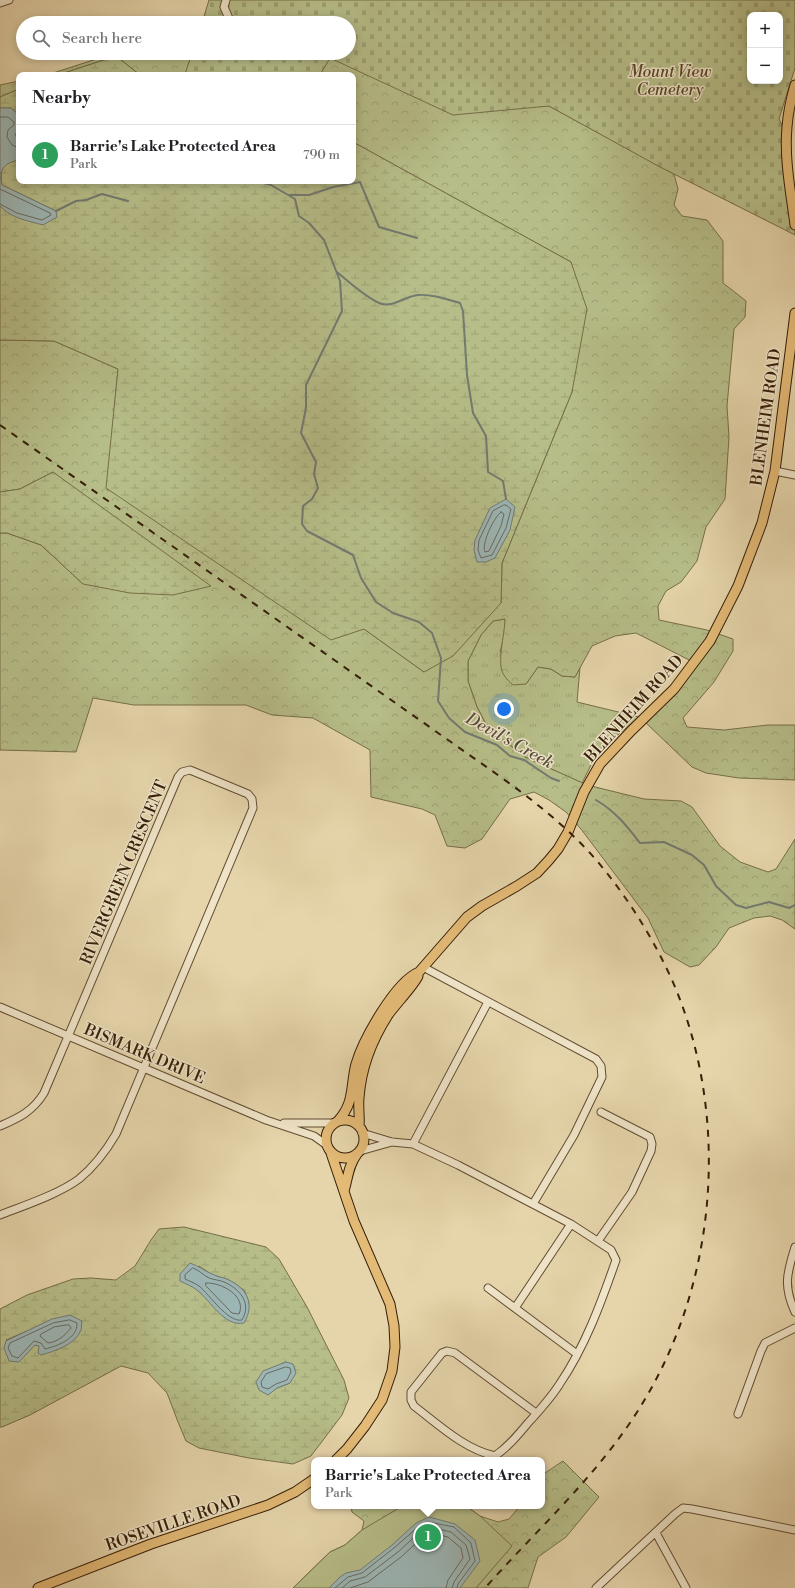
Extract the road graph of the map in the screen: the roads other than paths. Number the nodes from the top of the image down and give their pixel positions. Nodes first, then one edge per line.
1 (9, 0) edge
2 (226, 0) edge
3 (0, 3) edge
4 (227, 16) edge
5 (795, 85) edge
6 (795, 225) edge
7 (795, 313) edge
8 (775, 471) junction
9 (795, 475) edge
10 (421, 970) junction
11 (488, 1002) junction
12 (0, 1007) edge
13 (68, 1036) junction
14 (144, 1068) junction
15 (601, 1112) dead end
16 (336, 1122) junction
17 (280, 1124) junction
18 (0, 1126) edge
19 (360, 1129) junction
20 (392, 1142) junction
21 (413, 1144) junction
22 (329, 1150) junction
23 (358, 1152) junction
24 (344, 1191) junction
25 (534, 1204) junction
26 (0, 1215) edge
27 (571, 1224) junction
28 (598, 1241) junction
29 (795, 1247) edge
30 (488, 1288) dead end
31 (515, 1308) junction
32 (795, 1312) edge
33 (795, 1328) edge
34 (577, 1354) junction
35 (536, 1413) junction
36 (738, 1414) dead end
37 (339, 1457) edge
38 (311, 1481) edge
39 (795, 1530) edge
40 (656, 1533) junction
41 (38, 1588) edge
42 (596, 1588) edge
43 (686, 1588) edge

1 - 3 street
2 - 4 street
5 - 6 main road
7 - 8 main road, BLENHEIM ROAD
8 - 9 street
8 - 10 main road, BLENHEIM ROAD
10 - 11 street
10 - 16 main road, BLENHEIM ROAD
10 - 19 main road, BLENHEIM ROAD
11 - 21 street
11 - 25 street
12 - 13 street, BISMARK DRIVE
13 - 14 street, BISMARK DRIVE
13 - 14 street, RIVERGREEN CRESCENT
13 - 18 street
14 - 17 street, BISMARK DRIVE
14 - 26 street
15 - 28 street
16 - 17 street, BISMARK DRIVE
16 - 19 main road
16 - 22 main road
17 - 22 street, BISMARK DRIVE
19 - 20 street
19 - 23 main road
20 - 21 street
20 - 23 street
21 - 25 street
22 - 23 main road
22 - 24 main road
23 - 24 main road
24 - 37 main road
25 - 27 street
27 - 28 street
27 - 31 street
28 - 34 street
29 - 32 street
30 - 31 street
31 - 34 street
33 - 36 street
34 - 35 street
35 - 35 street
38 - 41 main road, ROSEVILLE ROAD
39 - 40 street
40 - 42 street
40 - 43 street

